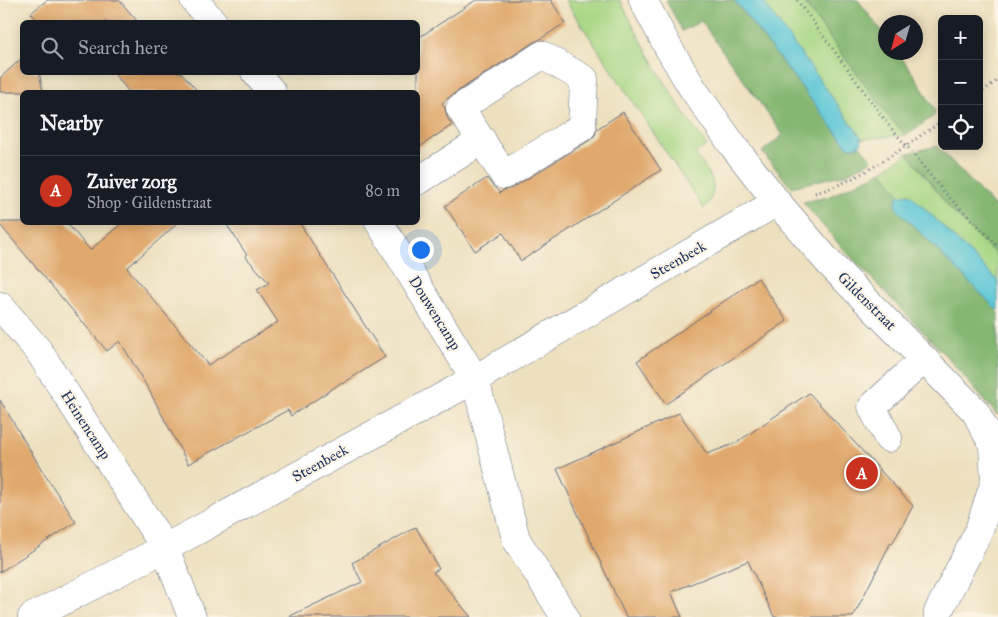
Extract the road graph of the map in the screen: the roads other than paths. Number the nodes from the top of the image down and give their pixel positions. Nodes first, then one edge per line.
1 (194, 0) edge
2 (643, 0) edge
3 (211, 20) edge
4 (258, 75) edge
5 (270, 90) edge
6 (482, 140) junction
7 (420, 179) edge
8 (777, 202) junction
9 (381, 225) edge
10 (0, 306) edge
11 (924, 359) junction
12 (475, 379) junction
13 (888, 438) dead end
14 (165, 548) junction
15 (32, 617) edge
16 (192, 617) edge
17 (565, 617) edge
18 (938, 617) edge

1 - 3 street
2 - 8 street, Gildenstraat
4 - 5 street
6 - 6 street
6 - 7 street
8 - 11 street, Gildenstraat
8 - 12 street, Steenbeek
9 - 12 street, Douwencamp
10 - 14 street, Heinencamp
11 - 13 street
11 - 18 street, Gildenstraat
12 - 14 street, Steenbeek
12 - 17 street
14 - 15 street, Steenbeek
14 - 16 street

